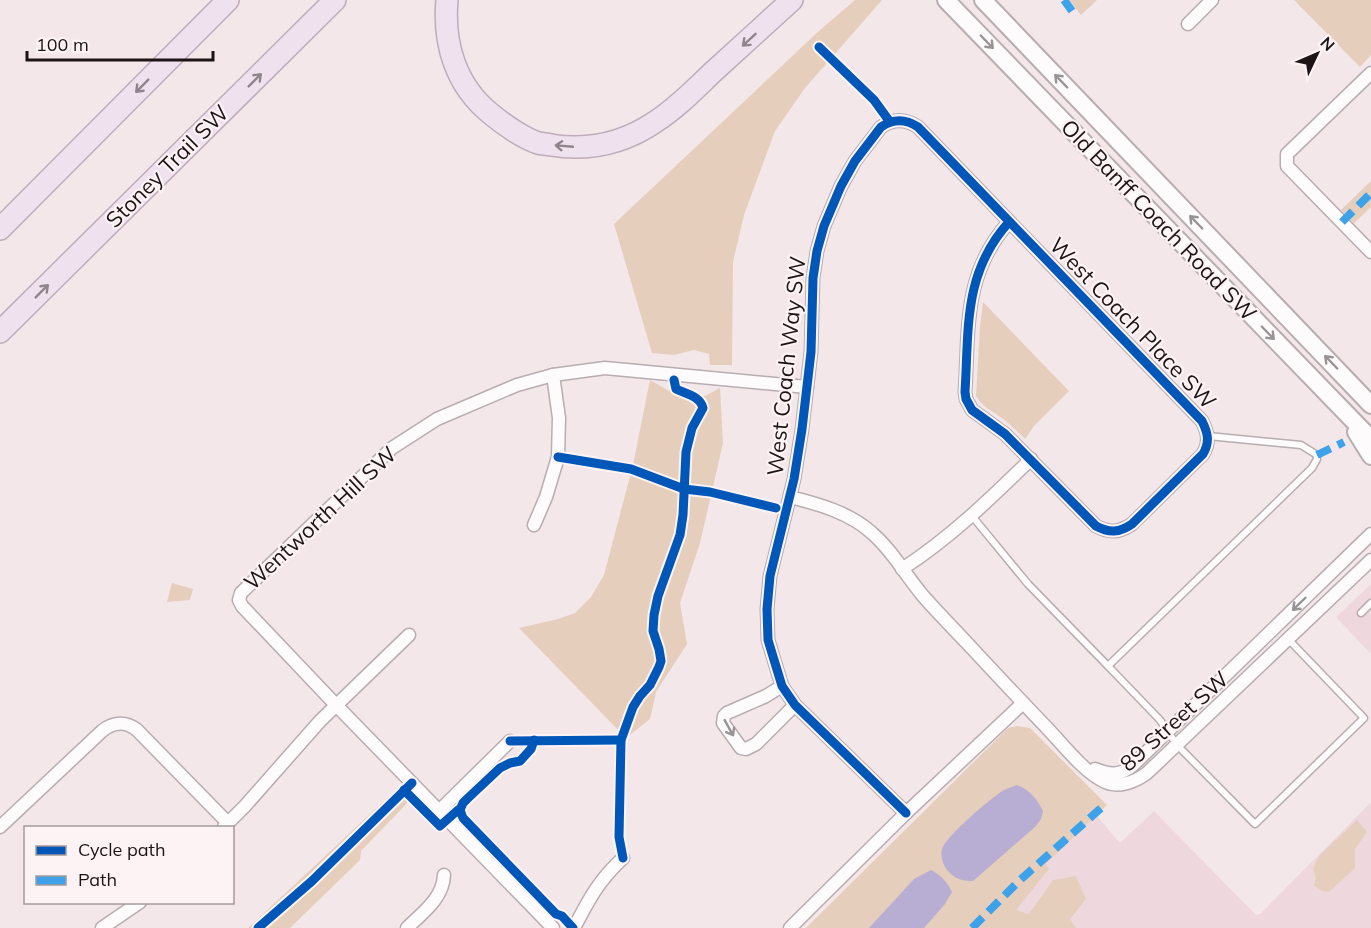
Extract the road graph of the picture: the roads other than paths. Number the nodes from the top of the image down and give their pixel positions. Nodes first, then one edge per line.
1 (228, 0) edge
2 (335, 0) edge
3 (447, 0) edge
4 (792, 0) edge
5 (946, 0) edge
6 (983, 0) edge
7 (1212, 0) edge
8 (1188, 24) dead end
9 (1371, 73) edge
10 (1009, 222) junction
11 (0, 229) edge
12 (1371, 252) edge
13 (0, 332) edge
14 (553, 375) junction
15 (807, 387) junction
16 (1371, 405) edge
17 (1342, 409) junction
18 (1208, 436) junction
19 (1371, 439) edge
20 (1371, 456) edge
21 (1031, 459) junction
22 (790, 497) junction
23 (972, 516) junction
24 (534, 525) dead end
25 (1371, 534) edge
26 (1371, 560) edge
27 (903, 569) junction
28 (1324, 580) junction
29 (1336, 593) junction
30 (1371, 603) edge
31 (1361, 613) dead end
32 (409, 635) dead end
33 (1288, 639) junction
34 (1237, 665) junction
35 (1108, 666) junction
36 (1248, 676) junction
37 (782, 686) junction
38 (1023, 703) junction
39 (336, 705) junction
40 (795, 705) junction
41 (1168, 731) junction
42 (510, 741) dead end
43 (1177, 745) junction
44 (1112, 779) junction
45 (439, 811) junction
46 (906, 813) junction
47 (226, 825) edge
48 (0, 827) edge
49 (623, 858) dead end
50 (444, 875) dead end
51 (138, 904) edge
52 (102, 928) edge
53 (406, 928) edge
54 (553, 928) edge
55 (574, 928) edge
56 (790, 928) edge

1 -> 11 highway
13 -> 2 highway, Stoney Trail SW
4 -> 3 highway
5 -> 17 main road, Old Banff Coach Road SW
16 -> 6 main road, Old Banff Coach Road SW
7 - 8 street
9 - 12 street
10 - 15 street, West Coach Way SW
10 - 18 street, West Coach Place SW
10 - 21 street, West Coach Place SW
14 - 15 street, Wentworth Hill SW
14 - 24 street
14 - 39 street, Wentworth Hill SW
15 - 22 street, West Coach Way SW
17 - 19 main road, Old Banff Coach Road SW
17 - 20 main road
18 - 21 street, West Coach Place SW
18 - 35 lane
21 - 23 street
22 - 27 street
22 - 37 street, West Coach Way SW
23 - 27 street
23 - 35 lane
25 - 28 street, 89 Street SW
26 - 29 street, 89 Street SW
27 - 38 street
28 - 29 street
28 -> 34 street, 89 Street SW
29 - 33 street, 89 Street SW
30 - 31 lane
32 - 39 street
33 - 36 street, 89 Street SW
33 - 43 lane
34 - 36 street, 89 Street SW
34 - 41 street, 89 Street SW
35 - 41 lane
36 - 43 street, 89 Street SW
37 - 40 street, West Coach Way SW
37 -> 40 street
38 - 44 street
38 - 46 street
39 - 45 street, Wentworth Hill SW
39 - 47 street
40 - 46 street, West Coach Way SW
41 - 43 lane
41 - 44 street, 89 Street SW
42 - 45 street
43 - 44 street, 89 Street SW
45 - 54 street, Wentworth Hill SW
46 - 56 street
47 - 48 street
49 - 55 street
50 - 53 street
51 - 52 street

